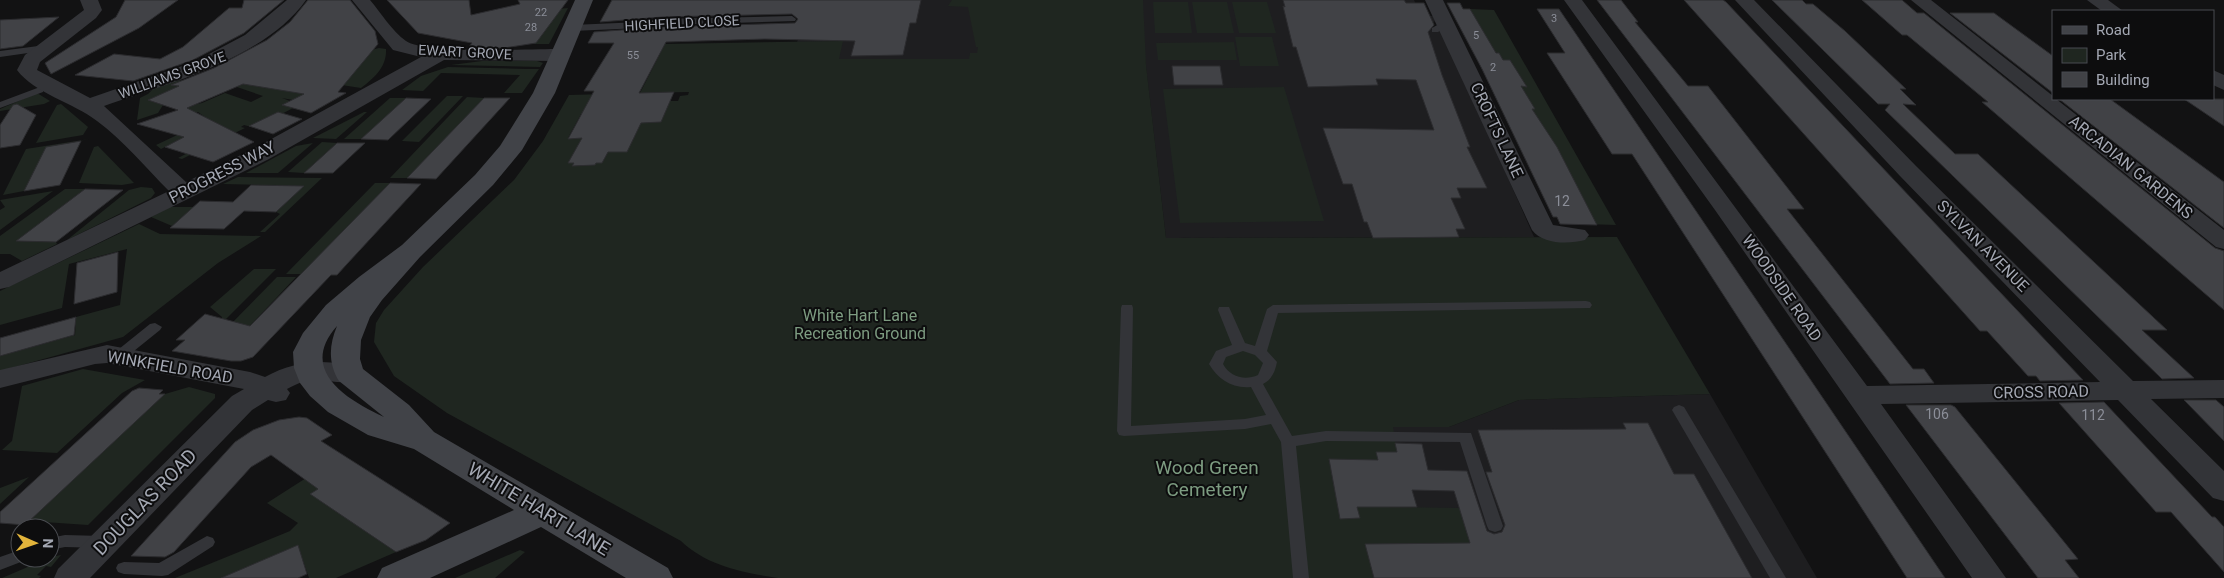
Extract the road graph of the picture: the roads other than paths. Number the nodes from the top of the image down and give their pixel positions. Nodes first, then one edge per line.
1 (89, 0) edge
2 (297, 0) edge
3 (361, 0) edge
4 (584, 0) edge
5 (1434, 0) edge
6 (1573, 0) edge
7 (1744, 0) edge
8 (1920, 0) edge
9 (2096, 0) edge
10 (2112, 10) edge
11 (792, 19) dead end
12 (572, 28) junction
13 (46, 48) junction
14 (0, 54) edge
15 (440, 54) junction
16 (560, 55) junction
17 (40, 90) dead end
18 (0, 105) edge
19 (89, 105) junction
20 (183, 192) junction
21 (1577, 234) dead end
22 (2224, 242) edge
23 (411, 251) junction
24 (0, 282) edge
25 (1586, 305) dead end
26 (1127, 308) dead end
27 (1224, 310) dead end
28 (155, 327) dead end
29 (1240, 348) junction
30 (1260, 352) junction
31 (119, 356) junction
32 (350, 374) junction
33 (0, 379) edge
34 (296, 379) junction
35 (1255, 382) junction
36 (2126, 390) junction
37 (2224, 390) edge
38 (1859, 395) junction
39 (1679, 410) dead end
40 (1274, 418) junction
41 (423, 440) junction
42 (1288, 442) junction
43 (2224, 490) edge
44 (542, 512) junction
45 (1495, 526) dead end
46 (106, 542) junction
47 (207, 542) dead end
48 (60, 543) edge
49 (124, 568) dead end
50 (70, 578) edge
51 (395, 578) edge
52 (656, 578) edge
53 (1301, 578) edge
54 (1778, 578) edge
55 (1990, 578) edge

1 - 13 street
2 - 19 street, WILLIAMS GROVE
3 - 15 street, EWART GROVE
4 - 12 street
5 - 21 street, CROFTS LANE
6 - 38 street, WOODSIDE ROAD
7 - 36 street, SYLVAN AVENUE
8 - 22 street, ARCADIAN GARDENS
9 - 10 street
11 - 12 lane, HIGHFIELD CLOSE
12 - 16 street
13 - 14 lane
13 - 19 street
15 - 16 street, EWART GROVE
15 - 20 street, PROGRESS WAY
16 - 23 street
17 - 18 lane
19 - 20 street
20 - 24 street, PROGRESS WAY
23 - 32 street
23 - 34 street
25 - 30 lane
26 - 40 lane
27 - 29 lane
28 - 31 lane
29 - 30 lane
29 - 35 lane
30 - 35 lane
31 - 33 street, WINKFIELD ROAD
31 - 34 street, WINKFIELD ROAD
32 - 34 street, WINKFIELD ROAD
32 - 41 street, WHITE HART LANE
34 - 41 street, WHITE HART LANE
34 - 46 street, DOUGLAS ROAD
35 - 40 lane
36 - 37 street, CROSS ROAD
36 - 38 street, CROSS ROAD
36 - 43 street, SYLVAN AVENUE
38 - 55 street, WOODSIDE ROAD
39 - 54 lane
40 - 42 lane
41 - 44 street, WHITE HART LANE
42 - 45 lane
42 - 53 lane
44 - 51 street
44 - 52 street, WHITE HART LANE
46 - 48 lane
46 - 50 street, DOUGLAS ROAD
47 - 49 lane

